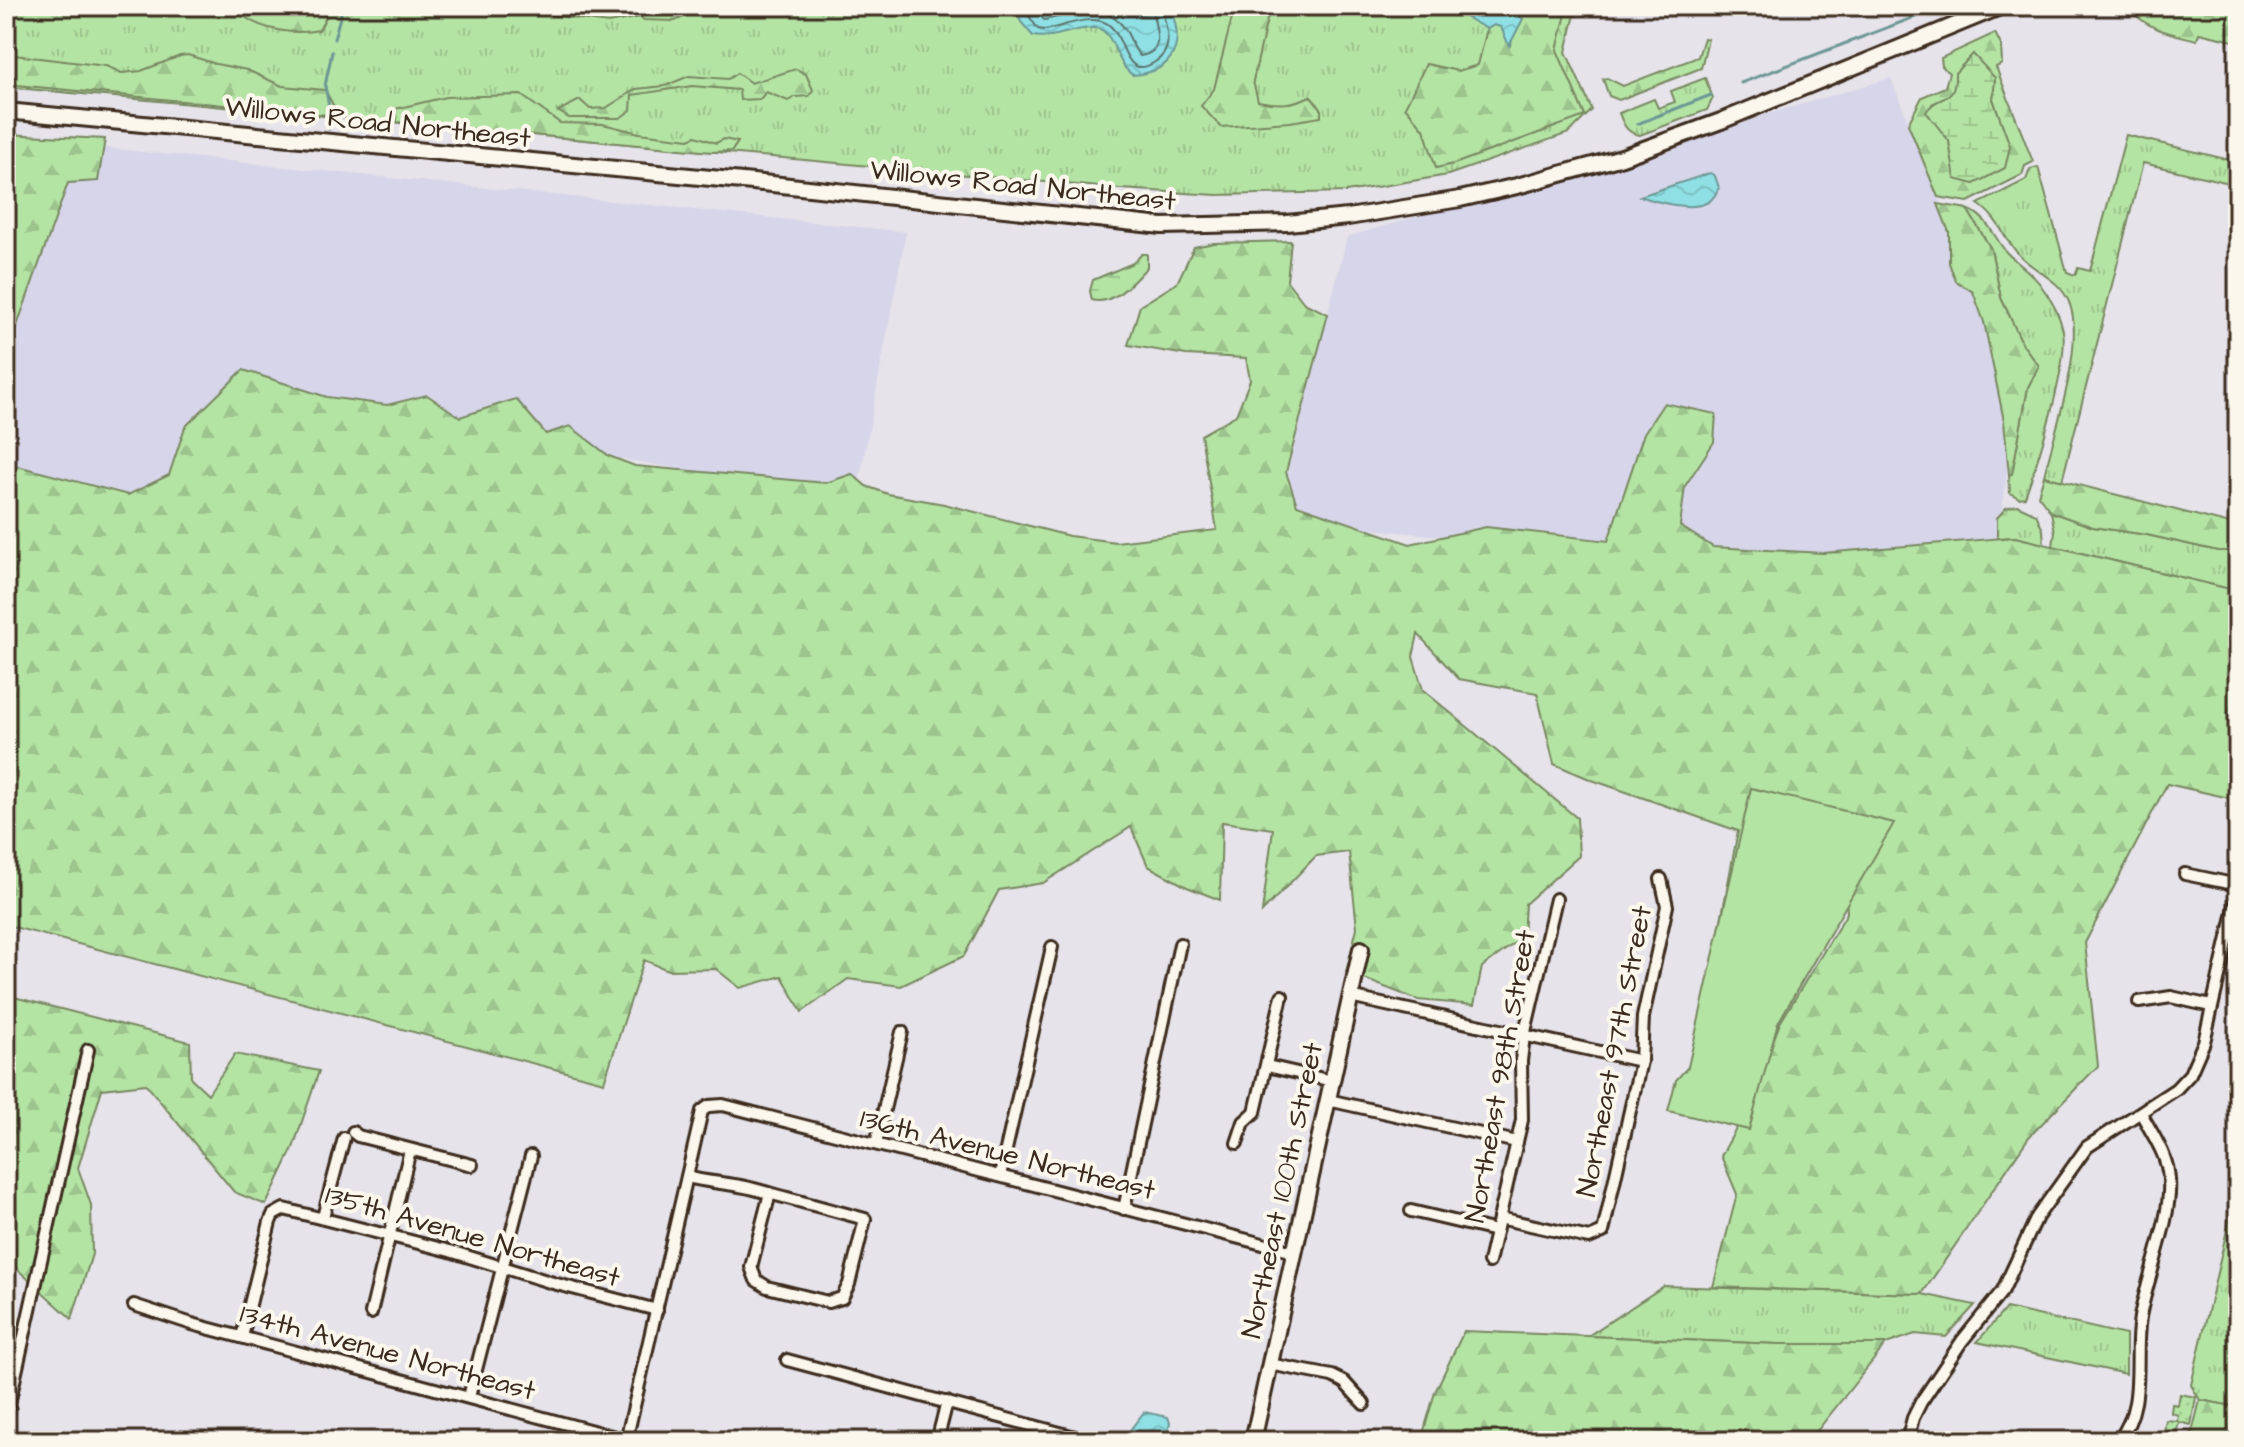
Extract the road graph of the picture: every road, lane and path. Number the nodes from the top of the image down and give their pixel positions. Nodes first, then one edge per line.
1 (2002, 6) edge
2 (6, 111) edge
3 (2185, 874) dead end
4 (1661, 879) dead end
5 (2238, 885) edge
6 (2238, 894) edge
7 (1556, 899) dead end
8 (1180, 944) dead end
9 (1052, 947) dead end
10 (1361, 949) dead end
11 (1282, 996) dead end
12 (1350, 997) junction
13 (2139, 1002) dead end
14 (2211, 1006) junction
15 (902, 1032) dead end
16 (1524, 1036) junction
17 (88, 1050) dead end
18 (1641, 1061) junction
19 (1267, 1066) junction
20 (1332, 1081) junction
21 (1328, 1100) junction
22 (2141, 1113) junction
23 (1517, 1142) junction
24 (1237, 1143) dead end
25 (876, 1144) junction
26 (410, 1150) junction
27 (531, 1156) dead end
28 (472, 1165) dead end
29 (1000, 1176) junction
30 (687, 1177) junction
31 (770, 1193) junction
32 (1124, 1209) junction
33 (1411, 1211) dead end
34 (323, 1217) junction
35 (1499, 1218) junction
36 (1496, 1231) junction
37 (390, 1235) junction
38 (1294, 1252) junction
39 (1489, 1262) dead end
40 (502, 1266) junction
41 (134, 1305) dead end
42 (657, 1310) junction
43 (371, 1313) dead end
44 (242, 1337) junction
45 (787, 1360) dead end
46 (1269, 1364) junction
47 (469, 1397) junction
48 (947, 1402) junction
49 (1364, 1404) dead end
50 (6, 1417) edge
51 (2120, 1439) edge
52 (627, 1441) edge
53 (937, 1441) edge
54 (1090, 1441) edge
55 (1253, 1441) edge
56 (1907, 1441) edge

1 - 2 main road, Willows Road Northeast
3 - 5 street
4 - 18 street, Northeast 97th Street
6 - 14 street
7 - 16 street, Northeast 98th Street
8 - 32 street
9 - 29 street
10 - 12 main road, Northeast 100th Street
11 - 19 street
12 - 16 street
12 - 20 main road, Northeast 100th Street
13 - 14 street
14 - 22 street
15 - 25 street
16 - 18 street
16 - 23 street, Northeast 98th Street
17 - 50 street
18 - 35 street, Northeast 97th Street
19 - 20 street
19 - 24 street
20 - 21 main road, Northeast 100th Street
21 - 23 street
21 - 38 main road, Northeast 100th Street
22 - 51 street
22 - 56 street
23 - 35 street, Northeast 98th Street
25 - 29 street, 136th Avenue Northeast
25 - 30 street, 136th Avenue Northeast
26 - 28 street
26 - 34 street
26 - 37 street
27 - 40 street
29 - 32 street, 136th Avenue Northeast
30 - 31 street
30 - 42 street
31 - 31 street
32 - 38 street, 136th Avenue Northeast
33 - 36 street
34 - 37 street, 135th Avenue Northeast
34 - 44 street, 135th Avenue Northeast
35 - 36 street, Northeast 98th Street
36 - 39 street, Northeast 98th Street
37 - 40 street, 135th Avenue Northeast
37 - 43 street
38 - 46 main road, Northeast 100th Street
40 - 42 street, 135th Avenue Northeast
40 - 47 street
41 - 44 street, 134th Avenue Northeast
42 - 52 street
44 - 47 street, 134th Avenue Northeast
45 - 48 street
46 - 49 street
46 - 55 main road, Northeast 100th Street
47 - 52 street, 134th Avenue Northeast
48 - 53 street
48 - 54 street

